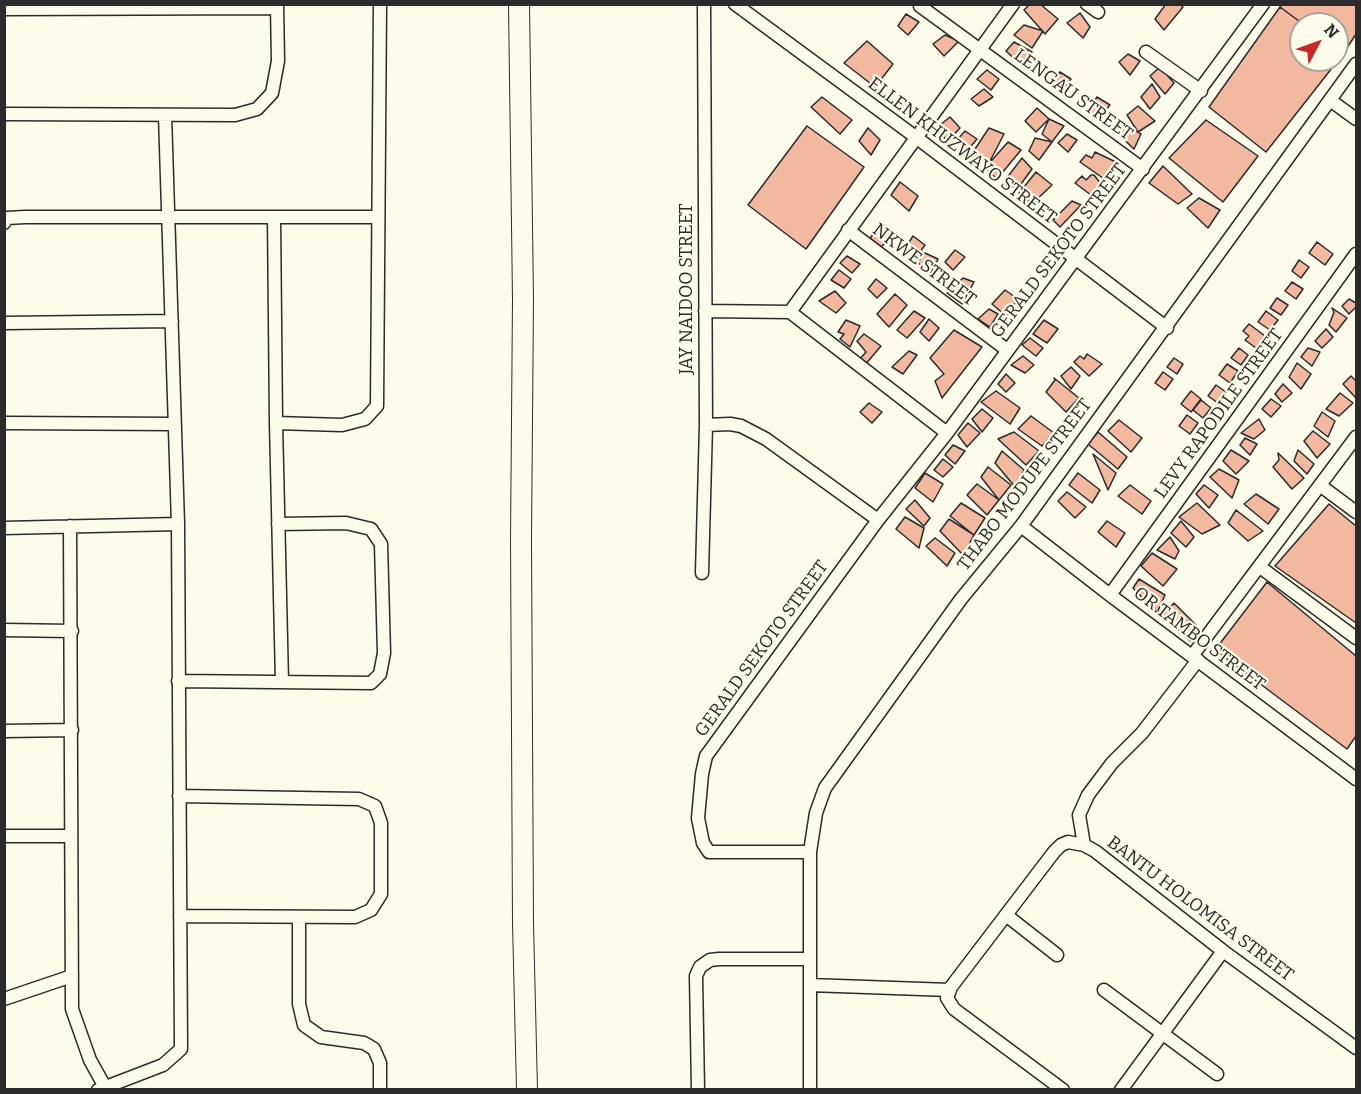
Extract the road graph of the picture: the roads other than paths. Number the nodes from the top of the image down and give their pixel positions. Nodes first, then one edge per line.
1 (381, 4) edge
2 (519, 4) edge
3 (704, 4) edge
4 (735, 4) edge
5 (1013, 4) edge
6 (1263, 4) edge
7 (179, 6) edge
8 (277, 6) edge
9 (920, 6) dead end
10 (4, 9) edge
11 (753, 10) edge
12 (982, 50) junction
13 (1146, 52) dead end
14 (1356, 64) edge
15 (1201, 91) junction
16 (1330, 99) junction
17 (4, 114) edge
18 (165, 115) junction
19 (1356, 120) edge
20 (917, 138) junction
21 (1143, 168) junction
22 (168, 216) junction
23 (274, 217) junction
24 (378, 217) junction
25 (4, 223) edge
26 (848, 230) junction
27 (1356, 254) edge
28 (1076, 259) junction
29 (705, 311) junction
30 (790, 312) junction
31 (171, 321) junction
32 (4, 323) edge
33 (1167, 328) junction
34 (1007, 350) junction
35 (4, 423) edge
36 (276, 423) junction
37 (174, 424) junction
38 (706, 424) junction
39 (947, 433) junction
40 (1356, 436) edge
41 (1321, 486) junction
42 (1356, 512) edge
43 (878, 520) junction
44 (177, 524) junction
45 (278, 524) junction
46 (70, 526) junction
47 (1021, 526) junction
48 (4, 528) edge
49 (1260, 567) junction
50 (702, 573) dead end
51 (1110, 595) junction
52 (4, 630) edge
53 (72, 631) junction
54 (1356, 638) edge
55 (1195, 658) junction
56 (178, 681) junction
57 (282, 682) junction
58 (72, 730) junction
59 (4, 731) edge
60 (1356, 776) edge
61 (179, 796) junction
62 (4, 836) edge
63 (71, 836) junction
64 (1084, 845) junction
65 (810, 852) junction
66 (1006, 915) junction
67 (180, 916) junction
68 (299, 917) junction
69 (1224, 951) junction
70 (1057, 955) dead end
71 (810, 959) junction
72 (72, 976) junction
73 (810, 985) junction
74 (950, 989) junction
75 (1104, 990) dead end
76 (4, 999) edge
77 (1162, 1033) junction
78 (1356, 1048) edge
79 (1217, 1074) dead end
80 (101, 1088) edge
81 (380, 1089) edge
82 (526, 1089) edge
83 (698, 1089) edge
84 (810, 1089) edge
85 (1063, 1089) edge
86 (1121, 1089) edge

1 - 24 street
2 - 82 main road
3 - 29 street, JAY NAIDOO STREET
4 - 11 street, ELLEN KHUZWAYO STREET
5 - 12 street
6 - 15 street, GERALD SEKOTO STREET
7 - 8 street
7 - 10 street
8 - 18 street
9 - 12 street, LENGAU STREET
11 - 20 street, ELLEN KHUZWAYO STREET
12 - 20 street
12 - 21 street, LENGAU STREET
13 - 15 street
14 - 16 street, THABO MODUPE STREET
15 - 21 street, GERALD SEKOTO STREET
16 - 19 street
16 - 33 street, THABO MODUPE STREET
17 - 18 street
18 - 22 street
20 - 26 street
20 - 28 street, ELLEN KHUZWAYO STREET
21 - 28 street, GERALD SEKOTO STREET
22 - 23 street
22 - 25 street
22 - 31 street
23 - 24 street
23 - 36 street
24 - 36 street
26 - 30 street
26 - 34 street, NKWE STREET
27 - 51 street, LEVY RAPODILE STREET
28 - 33 street, ELLEN KHUZWAYO STREET
28 - 34 street, GERALD SEKOTO STREET
29 - 30 street
29 - 38 street, JAY NAIDOO STREET
30 - 39 street
31 - 32 street
31 - 37 street
33 - 47 street, THABO MODUPE STREET
34 - 39 street, GERALD SEKOTO STREET
35 - 37 street
36 - 45 street
37 - 44 street
38 - 43 street
38 - 50 street, JAY NAIDOO STREET
39 - 43 street, GERALD SEKOTO STREET
40 - 41 street
41 - 42 street
41 - 49 street
43 - 65 street, GERALD SEKOTO STREET
44 - 46 street
44 - 56 street
45 - 57 street
45 - 57 street
46 - 48 street
46 - 53 street
47 - 51 street, OR TAMBO STREET
47 - 65 street, THABO MODUPE STREET
49 - 54 street
49 - 55 street
51 - 55 street, OR TAMBO STREET
52 - 53 street
53 - 58 street
55 - 60 street, OR TAMBO STREET
55 - 64 street
56 - 57 street
56 - 61 street
58 - 59 street
58 - 63 street
61 - 67 street
61 - 68 street
62 - 63 street
63 - 72 street
64 - 66 street, BANTU HOLOMISA STREET
64 - 69 street, BANTU HOLOMISA STREET
65 - 71 street, THABO MODUPE STREET
66 - 70 street
66 - 74 street, BANTU HOLOMISA STREET
67 - 68 street
67 - 80 street
68 - 81 street
69 - 77 street
69 - 78 street, BANTU HOLOMISA STREET
71 - 73 street, THABO MODUPE STREET
71 - 83 street
72 - 76 street
72 - 80 street
73 - 74 street
73 - 84 street, THABO MODUPE STREET
74 - 85 street
75 - 77 street
77 - 79 street
77 - 86 street

